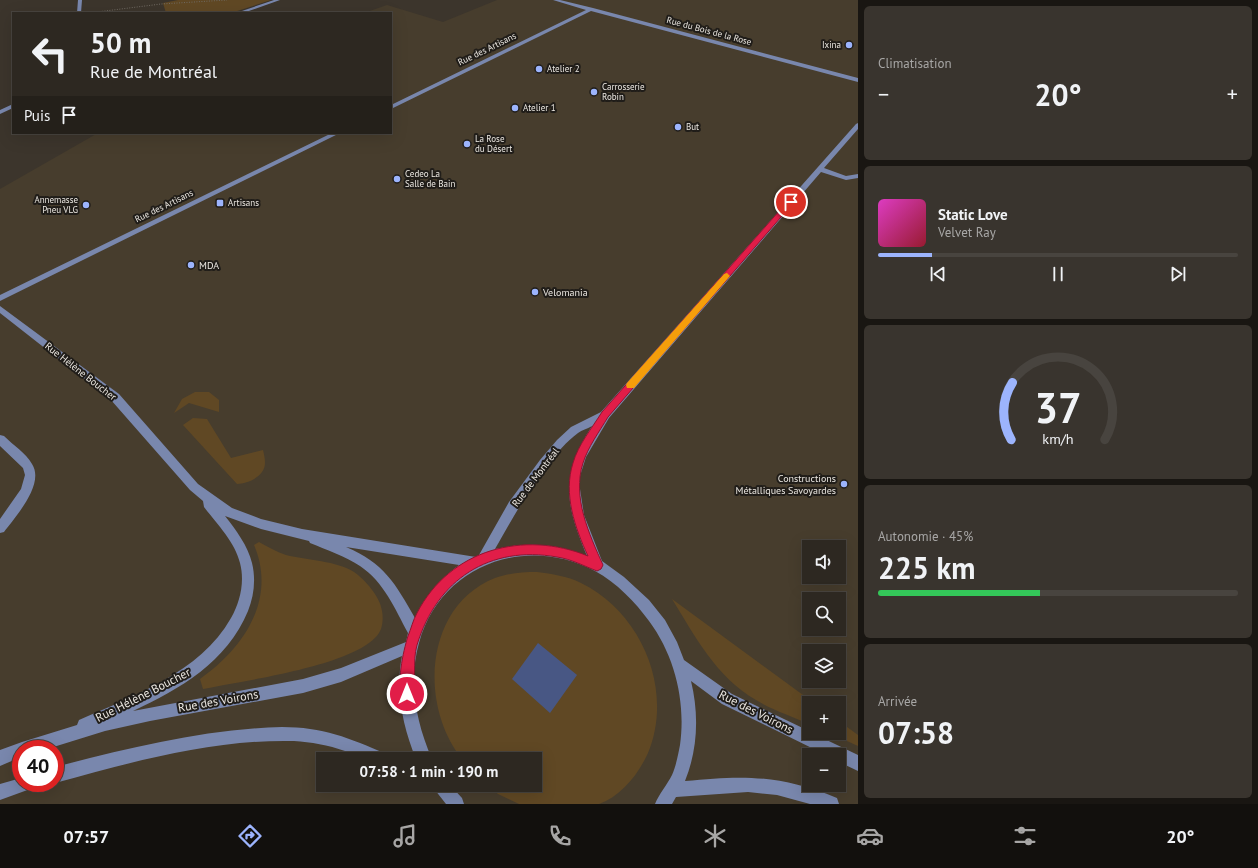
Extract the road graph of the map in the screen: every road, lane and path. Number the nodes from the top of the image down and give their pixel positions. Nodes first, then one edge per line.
1 (80, 0) edge
2 (227, 0) edge
3 (278, 0) edge
4 (555, 0) edge
5 (118, 9) joint
6 (591, 9) junction
7 (79, 12) edge
8 (91, 12) edge
9 (240, 12) edge
10 (858, 80) edge
11 (12, 106) edge
12 (392, 107) edge
13 (0, 112) edge
14 (858, 125) edge
15 (335, 134) edge
16 (820, 169) junction
17 (858, 176) edge
18 (0, 298) edge
19 (0, 309) edge
20 (605, 415) junction
21 (0, 439) edge
22 (202, 495) junction
23 (0, 528) edge
24 (302, 534) junction
25 (480, 560) junction
26 (597, 565) junction
27 (415, 632) junction
28 (411, 646) junction
29 (680, 665) junction
30 (57, 738) junction
31 (51, 740) edge
32 (364, 752) edge
33 (422, 752) edge
34 (12, 753) edge
35 (0, 758) edge
36 (858, 763) edge
37 (64, 773) edge
38 (12, 788) edge
39 (672, 790) junction
40 (0, 792) edge
41 (446, 792) edge
42 (456, 804) edge
43 (663, 804) edge
44 (831, 804) edge

1 - 7 street
2 - 5 path
3 - 9 street
4 - 6 street, Rue du Bois de la Rose
5 - 8 path
6 - 10 street, Rue du Bois de la Rose
6 - 12 street, Rue des Artisans
11 - 13 street
14 - 16 street, Rue de Montréal
15 - 18 street, Rue des Artisans
16 - 17 street
16 - 20 street, Rue de Montréal
19 - 22 street, Rue Hélène Boucher
20 - 25 street, Rue de Montréal
20 - 26 street, Rue de Montréal
21 - 23 street
22 - 24 street, Rue Hélène Boucher
22 - 30 street, Rue Hélène Boucher
24 - 25 street, Rue Hélène Boucher
24 - 27 street, Rue Hélène Boucher
25 - 26 street
25 - 27 street
26 - 29 street
27 - 28 street
28 - 30 street, Rue des Voirons
28 - 33 street
29 - 36 street, Rue des Voirons
29 - 39 street
30 - 31 street, Rue des Voirons
32 - 37 street
34 - 35 street, Rue des Voirons
38 - 40 street
39 - 43 street
39 - 44 street
41 - 42 street

